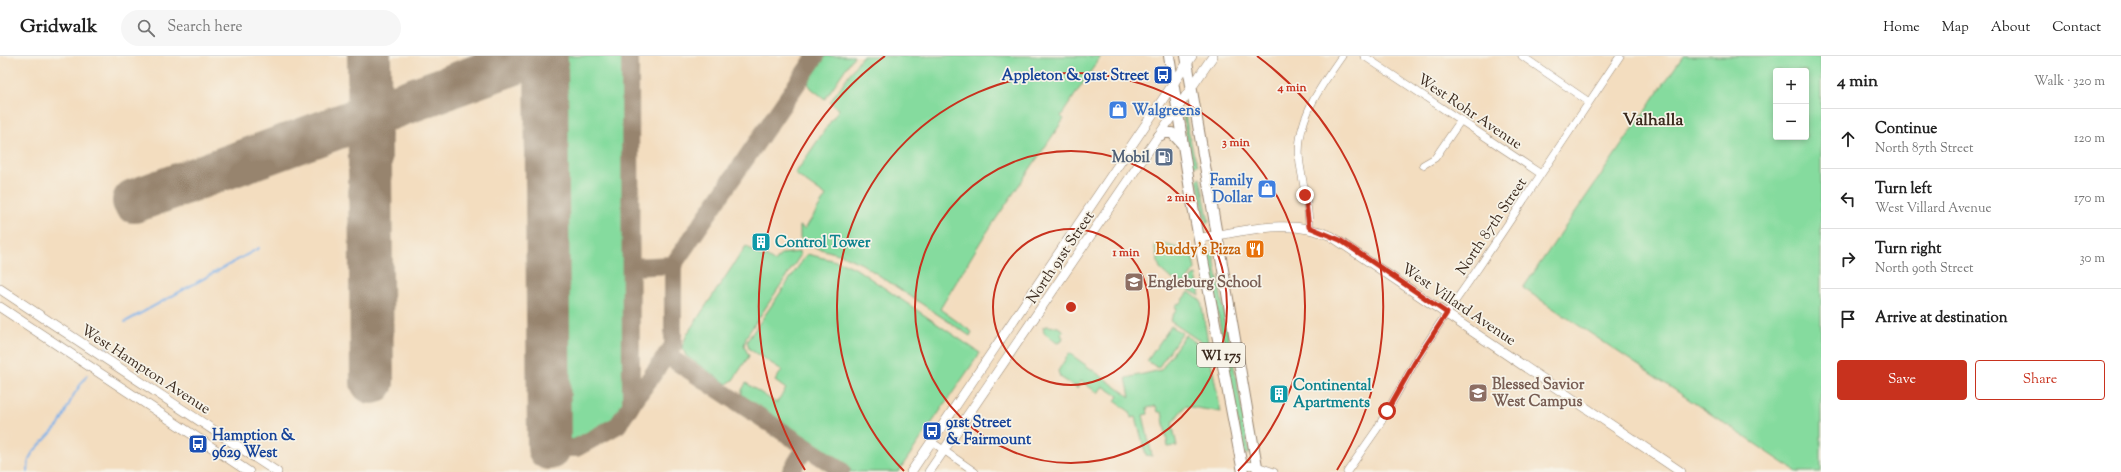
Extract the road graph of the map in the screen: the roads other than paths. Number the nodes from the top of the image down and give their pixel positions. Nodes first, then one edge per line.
1 (1169, 56) edge
2 (1213, 56) edge
3 (1342, 56) edge
4 (1364, 56) edge
5 (1522, 56) edge
6 (1620, 56) edge
7 (1188, 59) edge
8 (1173, 85) junction
9 (1190, 89) junction
10 (1589, 102) junction
11 (1177, 111) junction
12 (1461, 120) junction
13 (1159, 136) junction
14 (1183, 148) junction
15 (1423, 165) dead end
16 (1188, 173) junction
17 (1205, 173) junction
18 (1541, 174) junction
19 (1309, 227) junction
20 (1216, 236) junction
21 (1200, 238) junction
22 (0, 289) edge
23 (0, 307) edge
24 (1447, 313) junction
25 (932, 442) junction
26 (944, 450) junction
27 (1242, 468) edge
28 (1257, 469) edge
29 (250, 472) edge
30 (277, 472) edge
31 (911, 472) edge
32 (928, 472) edge
33 (976, 472) edge
34 (1274, 472) edge
35 (1347, 472) edge
36 (1681, 472) edge

1 - 8 main road, WI 175
2 - 9 main road, North 91st Street
3 - 19 street
4 - 12 street, West Rohr Avenue
5 - 10 street
6 - 10 street, North 87th Street
7 - 8 main road, North 91st Street
7 - 9 main road, WI 175
8 - 11 main road, WI 175
8 - 25 main road, North 91st Street
9 - 11 main road, North 91st Street
9 - 17 main road, WI 175
10 - 18 street, North 87th Street
11 - 13 main road, North 91st Street
11 - 14 main road, WI 175
12 - 15 street
12 - 18 street, West Rohr Avenue
13 - 14 main road
13 - 26 main road, North 91st Street
14 - 16 main road, WI 175
16 - 17 main road
16 - 21 main road, WI 175
17 - 20 main road, WI 175
18 - 24 street, North 87th Street
19 - 20 main road, West Villard Avenue
19 - 24 main road, West Villard Avenue
20 - 21 main road, West Villard Avenue
20 - 28 main road, WI 175
21 - 27 main road, WI 175
22 - 30 main road, West Hampton Avenue
23 - 29 main road, West Hampton Avenue
24 - 35 street, North 87th Street
24 - 36 main road, West Villard Avenue
25 - 26 street
25 - 31 main road, North 91st Street
26 - 32 main road, North 91st Street
26 - 33 street
27 - 28 street
28 - 34 street

